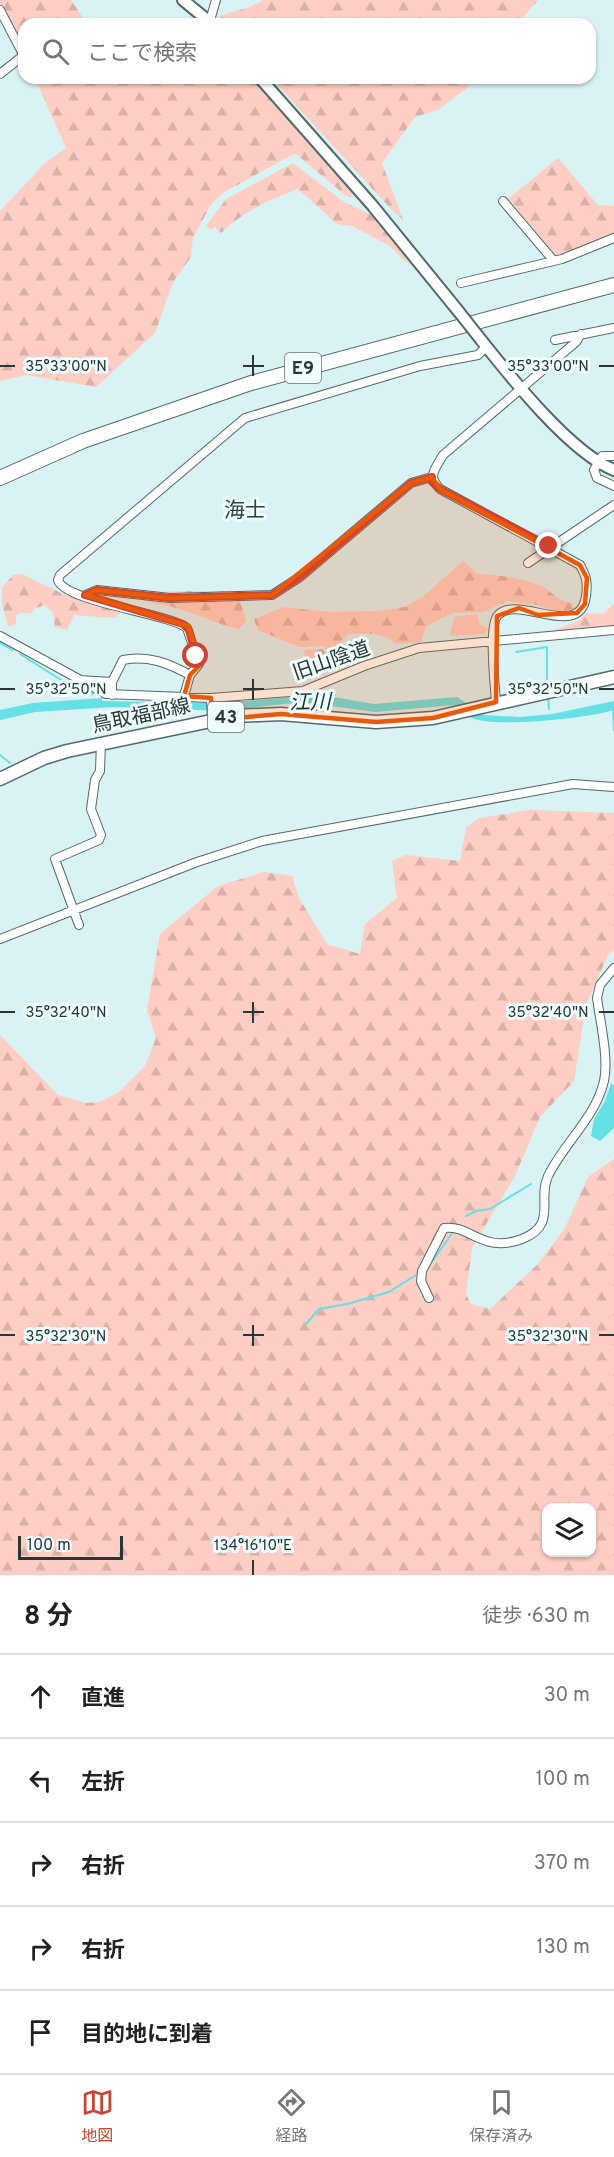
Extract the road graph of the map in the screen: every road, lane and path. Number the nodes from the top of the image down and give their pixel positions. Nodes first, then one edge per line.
1 (183, 0) edge
2 (216, 0) edge
3 (0, 10) edge
4 (203, 18) edge
5 (212, 18) edge
6 (18, 44) edge
7 (18, 60) edge
8 (0, 74) edge
9 (265, 84) edge
10 (503, 201) dead end
11 (614, 238) edge
12 (553, 260) junction
13 (461, 283) dead end
14 (614, 285) edge
15 (614, 292) edge
16 (613, 329) edge
17 (581, 334) junction
18 (555, 340) dead end
19 (487, 346) junction
20 (522, 388) junction
21 (614, 456) edge
22 (598, 464) junction
23 (614, 470) edge
24 (432, 477) junction
25 (0, 478) edge
26 (0, 484) edge
27 (614, 486) edge
28 (614, 505) edge
29 (549, 546) junction
30 (528, 563) dead end
31 (85, 595) junction
32 (614, 630) edge
33 (0, 636) edge
34 (494, 641) junction
35 (190, 675) junction
36 (614, 676) edge
37 (76, 680) junction
38 (112, 682) junction
39 (112, 695) junction
40 (184, 696) junction
41 (211, 699) junction
42 (496, 702) junction
43 (211, 716) junction
44 (101, 742) junction
45 (0, 778) edge
46 (614, 787) edge
47 (73, 912) junction
48 (79, 926) dead end
49 (0, 939) edge
50 (614, 968) edge
51 (429, 1298) dead end

1 - 4 street
2 - 5 street
3 - 6 street
7 - 8 street
9 - 19 street, bridge
10 - 12 street
11 - 12 street
12 - 13 street
14 - 25 highway, E9
15 - 26 highway, E9
16 - 17 street
17 - 18 street
17 - 20 street
19 - 20 street
19 - 31 street
20 - 22 street
20 - 24 street
21 - 22 street
22 - 23 street
22 - 27 street
24 - 29 street
24 - 31 street
28 - 29 street
29 - 30 street
29 - 34 street
31 - 35 street
32 - 34 street, 旧山陰道
33 - 37 street, 旧山陰道
34 - 41 street, 旧山陰道
34 - 42 street
35 - 38 street
35 - 40 street
36 - 42 main road, 鳥取福部線 / 43
37 - 38 street
37 - 39 street, 旧山陰道
38 - 39 street
39 - 40 street, 旧山陰道
40 - 41 street, 旧山陰道
41 - 43 street
42 - 43 main road, 鳥取福部線 / 43
43 - 44 main road, 鳥取福部線 / 43
44 - 45 main road, 鳥取福部線 / 43
44 - 47 street
46 - 47 street
47 - 48 street
47 - 49 street
50 - 51 street

